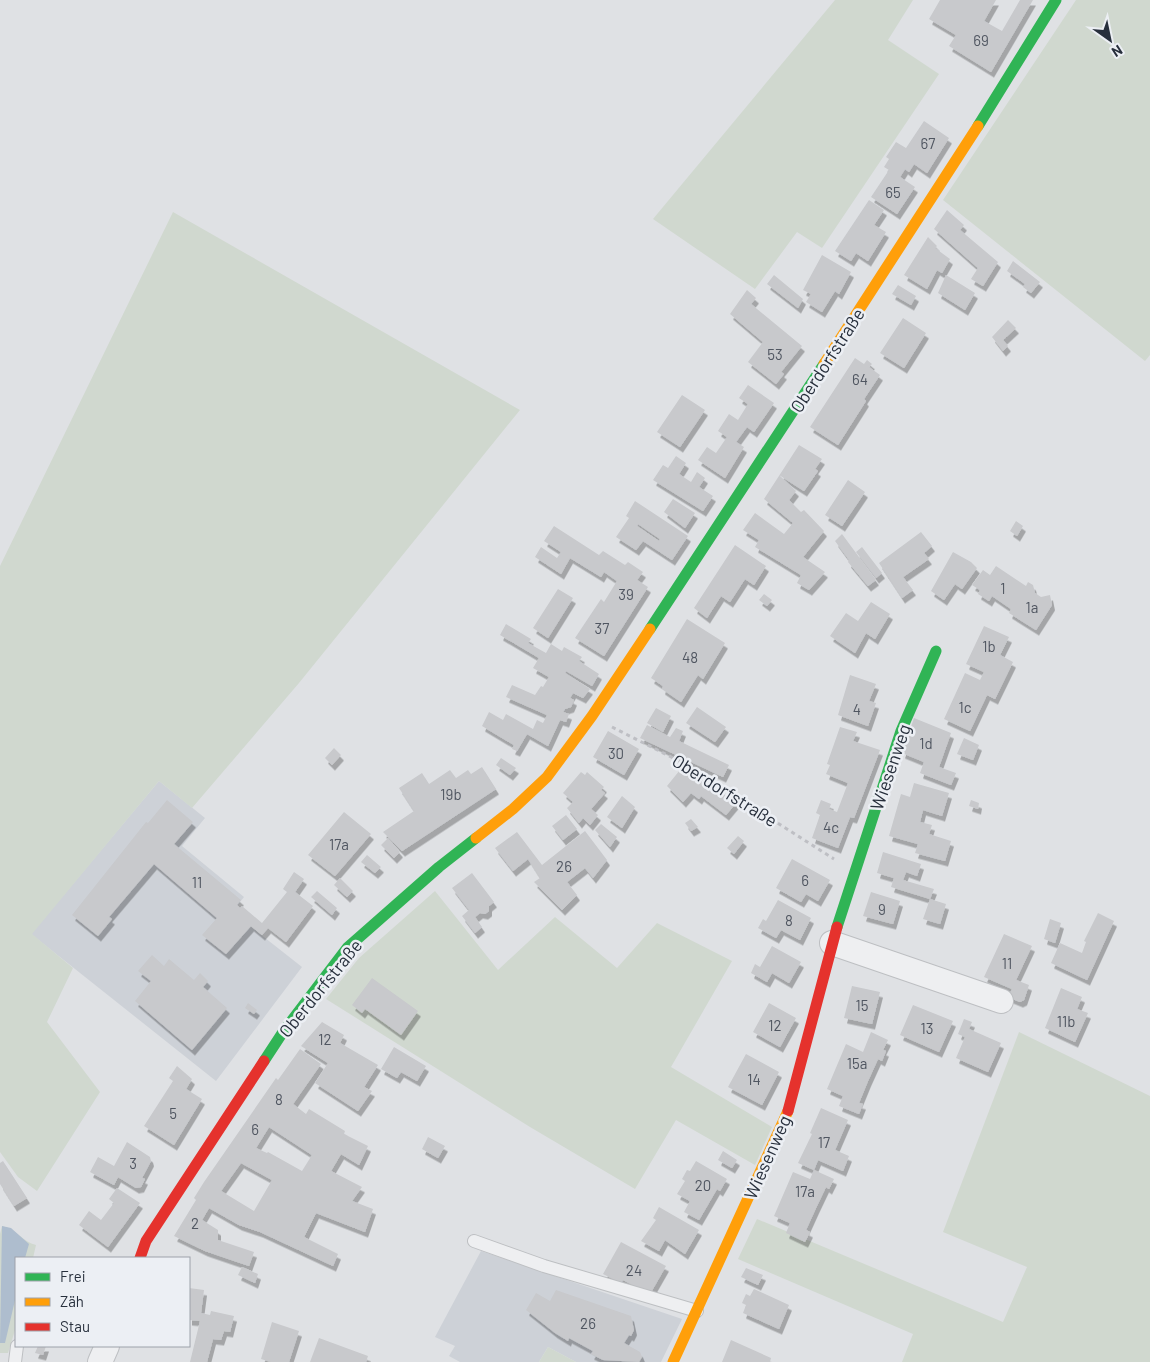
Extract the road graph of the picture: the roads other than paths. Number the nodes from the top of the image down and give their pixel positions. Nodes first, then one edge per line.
1 (1056, 0) edge
2 (936, 651) dead end
3 (832, 943) junction
4 (1001, 1001) dead end
5 (474, 1241) dead end
6 (140, 1257) edge
7 (697, 1311) junction
8 (17, 1347) edge
9 (106, 1347) edge
10 (15, 1362) edge
11 (100, 1362) edge
12 (674, 1362) edge

1 - 6 street, Oberdorfstraße
2 - 3 street, Wiesenweg
3 - 4 street
3 - 7 street, Wiesenweg
5 - 7 lane
7 - 12 street, Wiesenweg
8 - 10 lane
9 - 11 street

